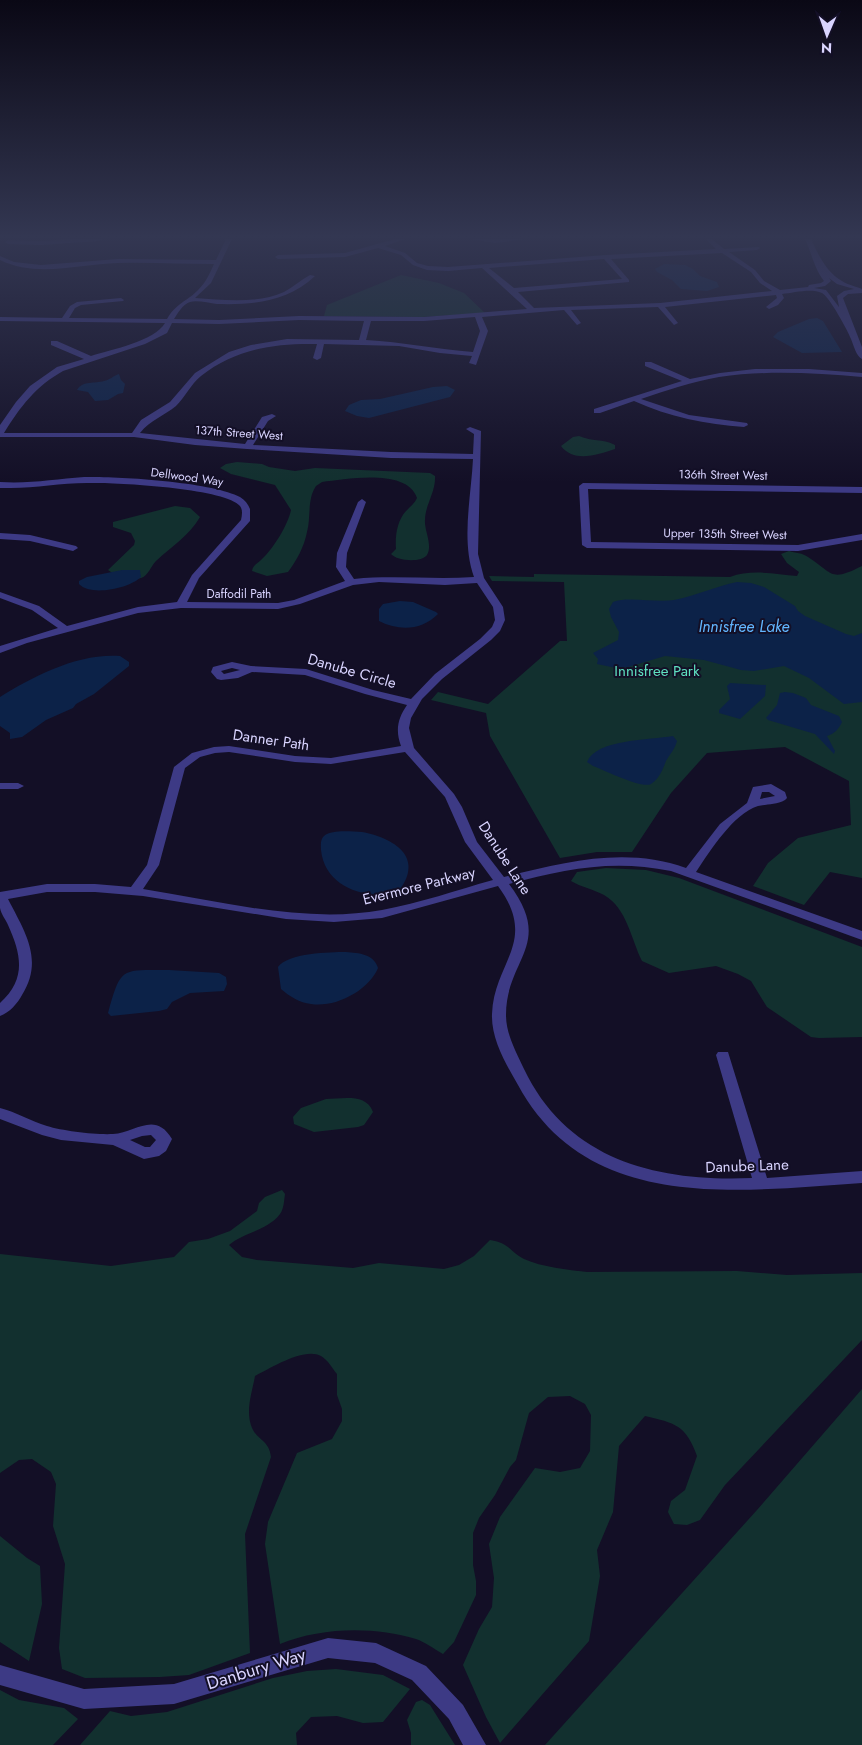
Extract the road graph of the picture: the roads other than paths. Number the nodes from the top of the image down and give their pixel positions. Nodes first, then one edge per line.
1 (46, 320) edge
2 (250, 320) edge
3 (368, 320) edge
4 (481, 320) edge
5 (574, 320) edge
6 (672, 320) edge
7 (844, 320) edge
8 (847, 320) edge
9 (64, 321) joint
10 (170, 322) junction
11 (576, 323) dead end
12 (674, 323) dead end
13 (852, 334) junction
14 (321, 342) junction
15 (362, 342) junction
16 (54, 343) dead end
17 (476, 354) junction
18 (862, 357) edge
19 (316, 358) dead end
20 (91, 359) junction
21 (473, 362) dead end
22 (648, 364) dead end
23 (862, 373) edge
24 (691, 382) junction
25 (635, 399) junction
26 (598, 411) dead end
27 (272, 416) dead end
28 (744, 425) dead end
29 (470, 429) dead end
30 (0, 433) edge
31 (134, 435) junction
32 (247, 447) junction
33 (477, 457) junction
34 (135, 483) junction
35 (0, 485) edge
36 (862, 490) edge
37 (126, 494) dead end
38 (362, 502) dead end
39 (0, 536) edge
40 (862, 537) edge
41 (587, 545) joint
42 (73, 548) dead end
43 (480, 580) junction
44 (351, 582) junction
45 (0, 595) edge
46 (181, 605) junction
47 (65, 629) junction
48 (0, 650) edge
49 (252, 669) dead end
50 (414, 703) junction
51 (408, 748) junction
52 (0, 786) edge
53 (18, 786) dead end
54 (752, 804) dead end
55 (689, 873) junction
56 (500, 882) junction
57 (134, 893) junction
58 (0, 896) edge
59 (862, 936) edge
60 (0, 1011) edge
61 (723, 1055) dead end
62 (0, 1113) edge
63 (115, 1140) dead end
64 (862, 1177) edge
65 (761, 1183) junction
66 (0, 1675) edge
67 (475, 1745) edge

1 - 9 street
2 - 10 street
3 - 15 street
4 - 17 street
5 - 11 street
6 - 12 street
7 - 13 street
8 - 13 street
9 - 10 street
10 - 20 street
13 - 18 street
14 - 15 street
14 - 19 street
14 - 31 street
15 - 17 street
16 - 20 street
17 - 21 street
20 - 30 street
22 - 24 street
23 - 24 street
24 - 25 street
25 - 26 street
25 - 28 street
27 - 32 street
29 - 33 street
30 - 31 street, 137th Street West
31 - 32 street, 137th Street West
32 - 33 street, 137th Street West
33 - 43 street
34 - 35 street, Dellwood Way
34 - 37 street
34 - 46 street, Dellwood Way
36 - 41 street, 136th Street West
38 - 44 street
39 - 42 street
40 - 41 street, Upper 135th Street West
43 - 44 street, Daffodil Path
43 - 50 street
44 - 46 street, Daffodil Path
45 - 47 street
46 - 47 street, Daffodil Path
47 - 48 street, Daffodil Path
49 - 50 street, Danube Circle
50 - 51 street
51 - 56 street, Danube Lane
51 - 57 street, Danner Path
52 - 53 street
54 - 55 street
55 - 56 street, Evermore Parkway
55 - 59 street, Evermore Parkway
56 - 57 street, Evermore Parkway
56 - 65 street, Danube Lane
57 - 58 street, Evermore Parkway
58 - 60 street
61 - 65 street
62 - 63 street
64 - 65 street, Danube Lane
66 - 67 street, Danbury Way

